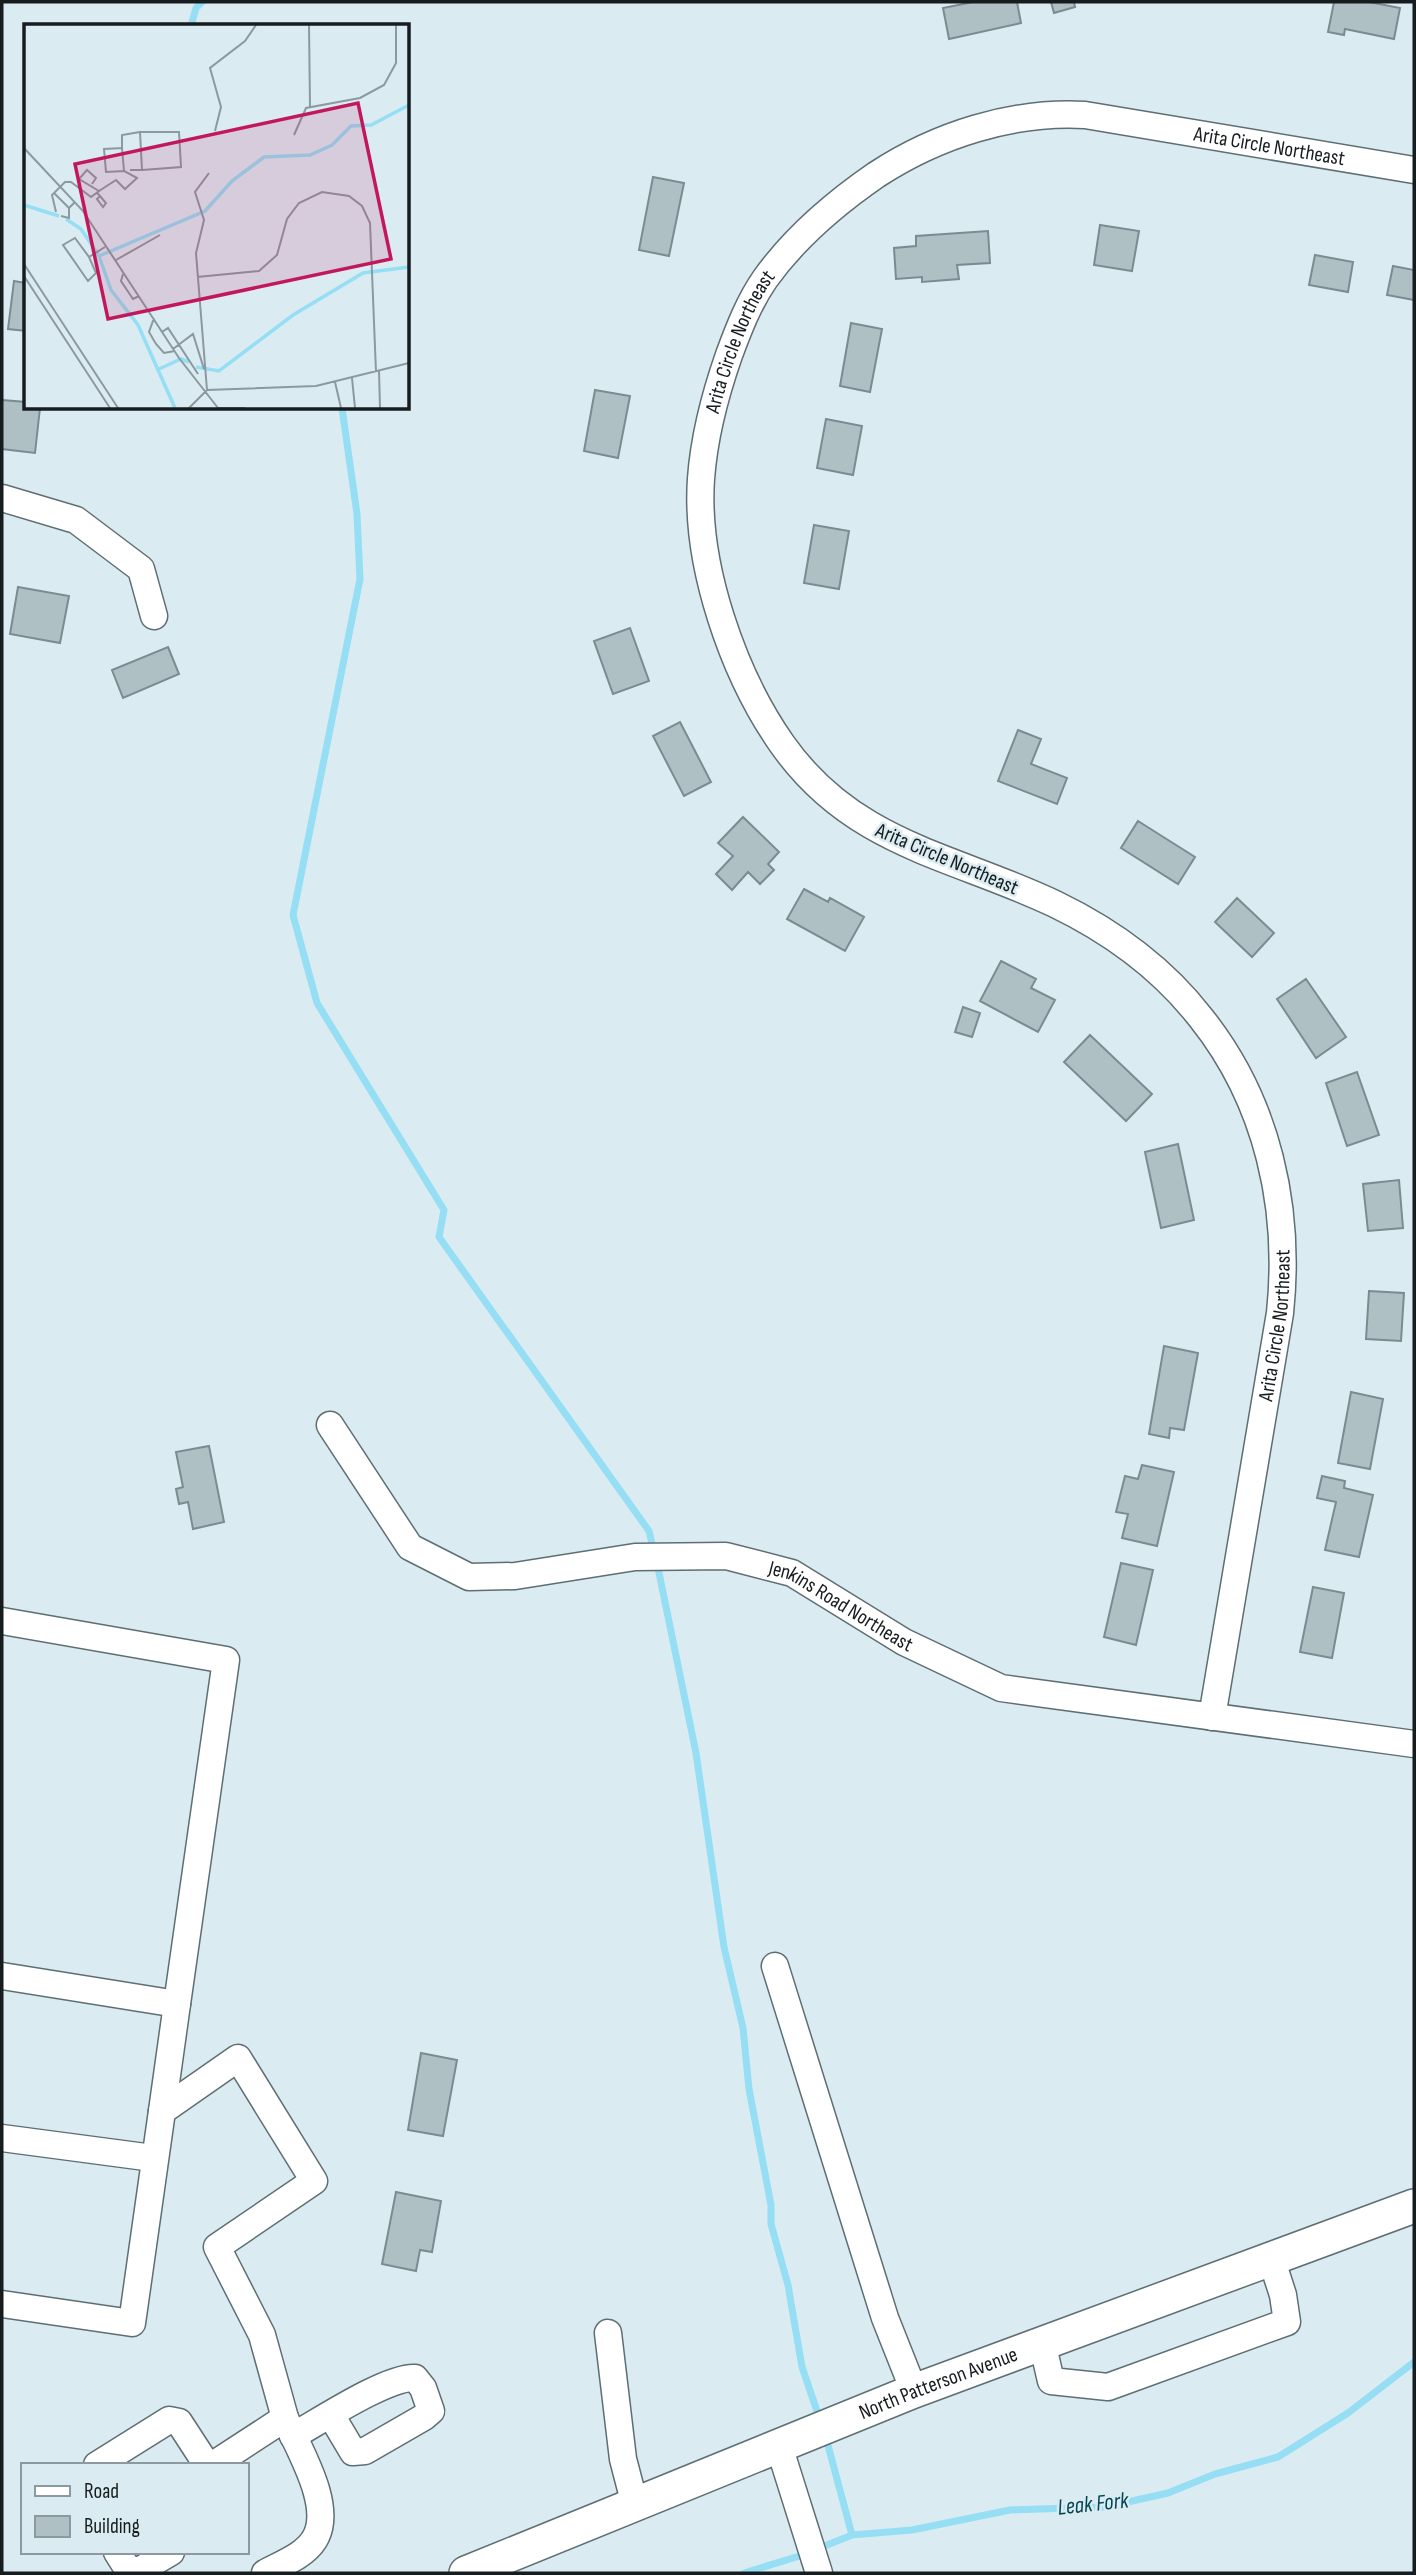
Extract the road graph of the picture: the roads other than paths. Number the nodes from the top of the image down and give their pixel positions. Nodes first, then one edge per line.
1 (1414, 170) edge
2 (2, 498) edge
3 (154, 616) dead end
4 (330, 1425) dead end
5 (2, 1621) edge
6 (1212, 1717) junction
7 (1414, 1744) edge
8 (775, 1966) dead end
9 (2, 1976) edge
10 (177, 2004) junction
11 (162, 2111) junction
12 (2, 2138) edge
13 (153, 2158) junction
14 (1414, 2206) edge
15 (1271, 2258) junction
16 (2, 2304) edge
17 (608, 2333) dead end
18 (1042, 2342) junction
19 (914, 2391) junction
20 (331, 2415) dead end
21 (289, 2427) junction
22 (779, 2446) junction
23 (100, 2463) edge
24 (206, 2463) edge
25 (217, 2463) edge
26 (635, 2505) junction
27 (118, 2554) edge
28 (168, 2554) edge
29 (265, 2573) edge
30 (467, 2573) edge
31 (819, 2573) edge

1 - 6 street, Arita Circle Northeast
2 - 3 street
4 - 6 street, Jenkins Road Northeast
5 - 10 street
6 - 7 street, Jenkins Road Northeast
8 - 19 street
9 - 10 street
10 - 11 street
11 - 13 street
11 - 21 street
12 - 13 street
13 - 16 street
14 - 15 main road, North Patterson Avenue
15 - 18 main road, North Patterson Avenue
15 - 18 street
17 - 26 street
18 - 19 main road, North Patterson Avenue
19 - 22 main road, North Patterson Avenue
20 - 21 street
21 - 25 street
21 - 29 street
22 - 26 main road, North Patterson Avenue
22 - 31 street
23 - 24 street
26 - 30 main road, North Patterson Avenue
27 - 28 street

